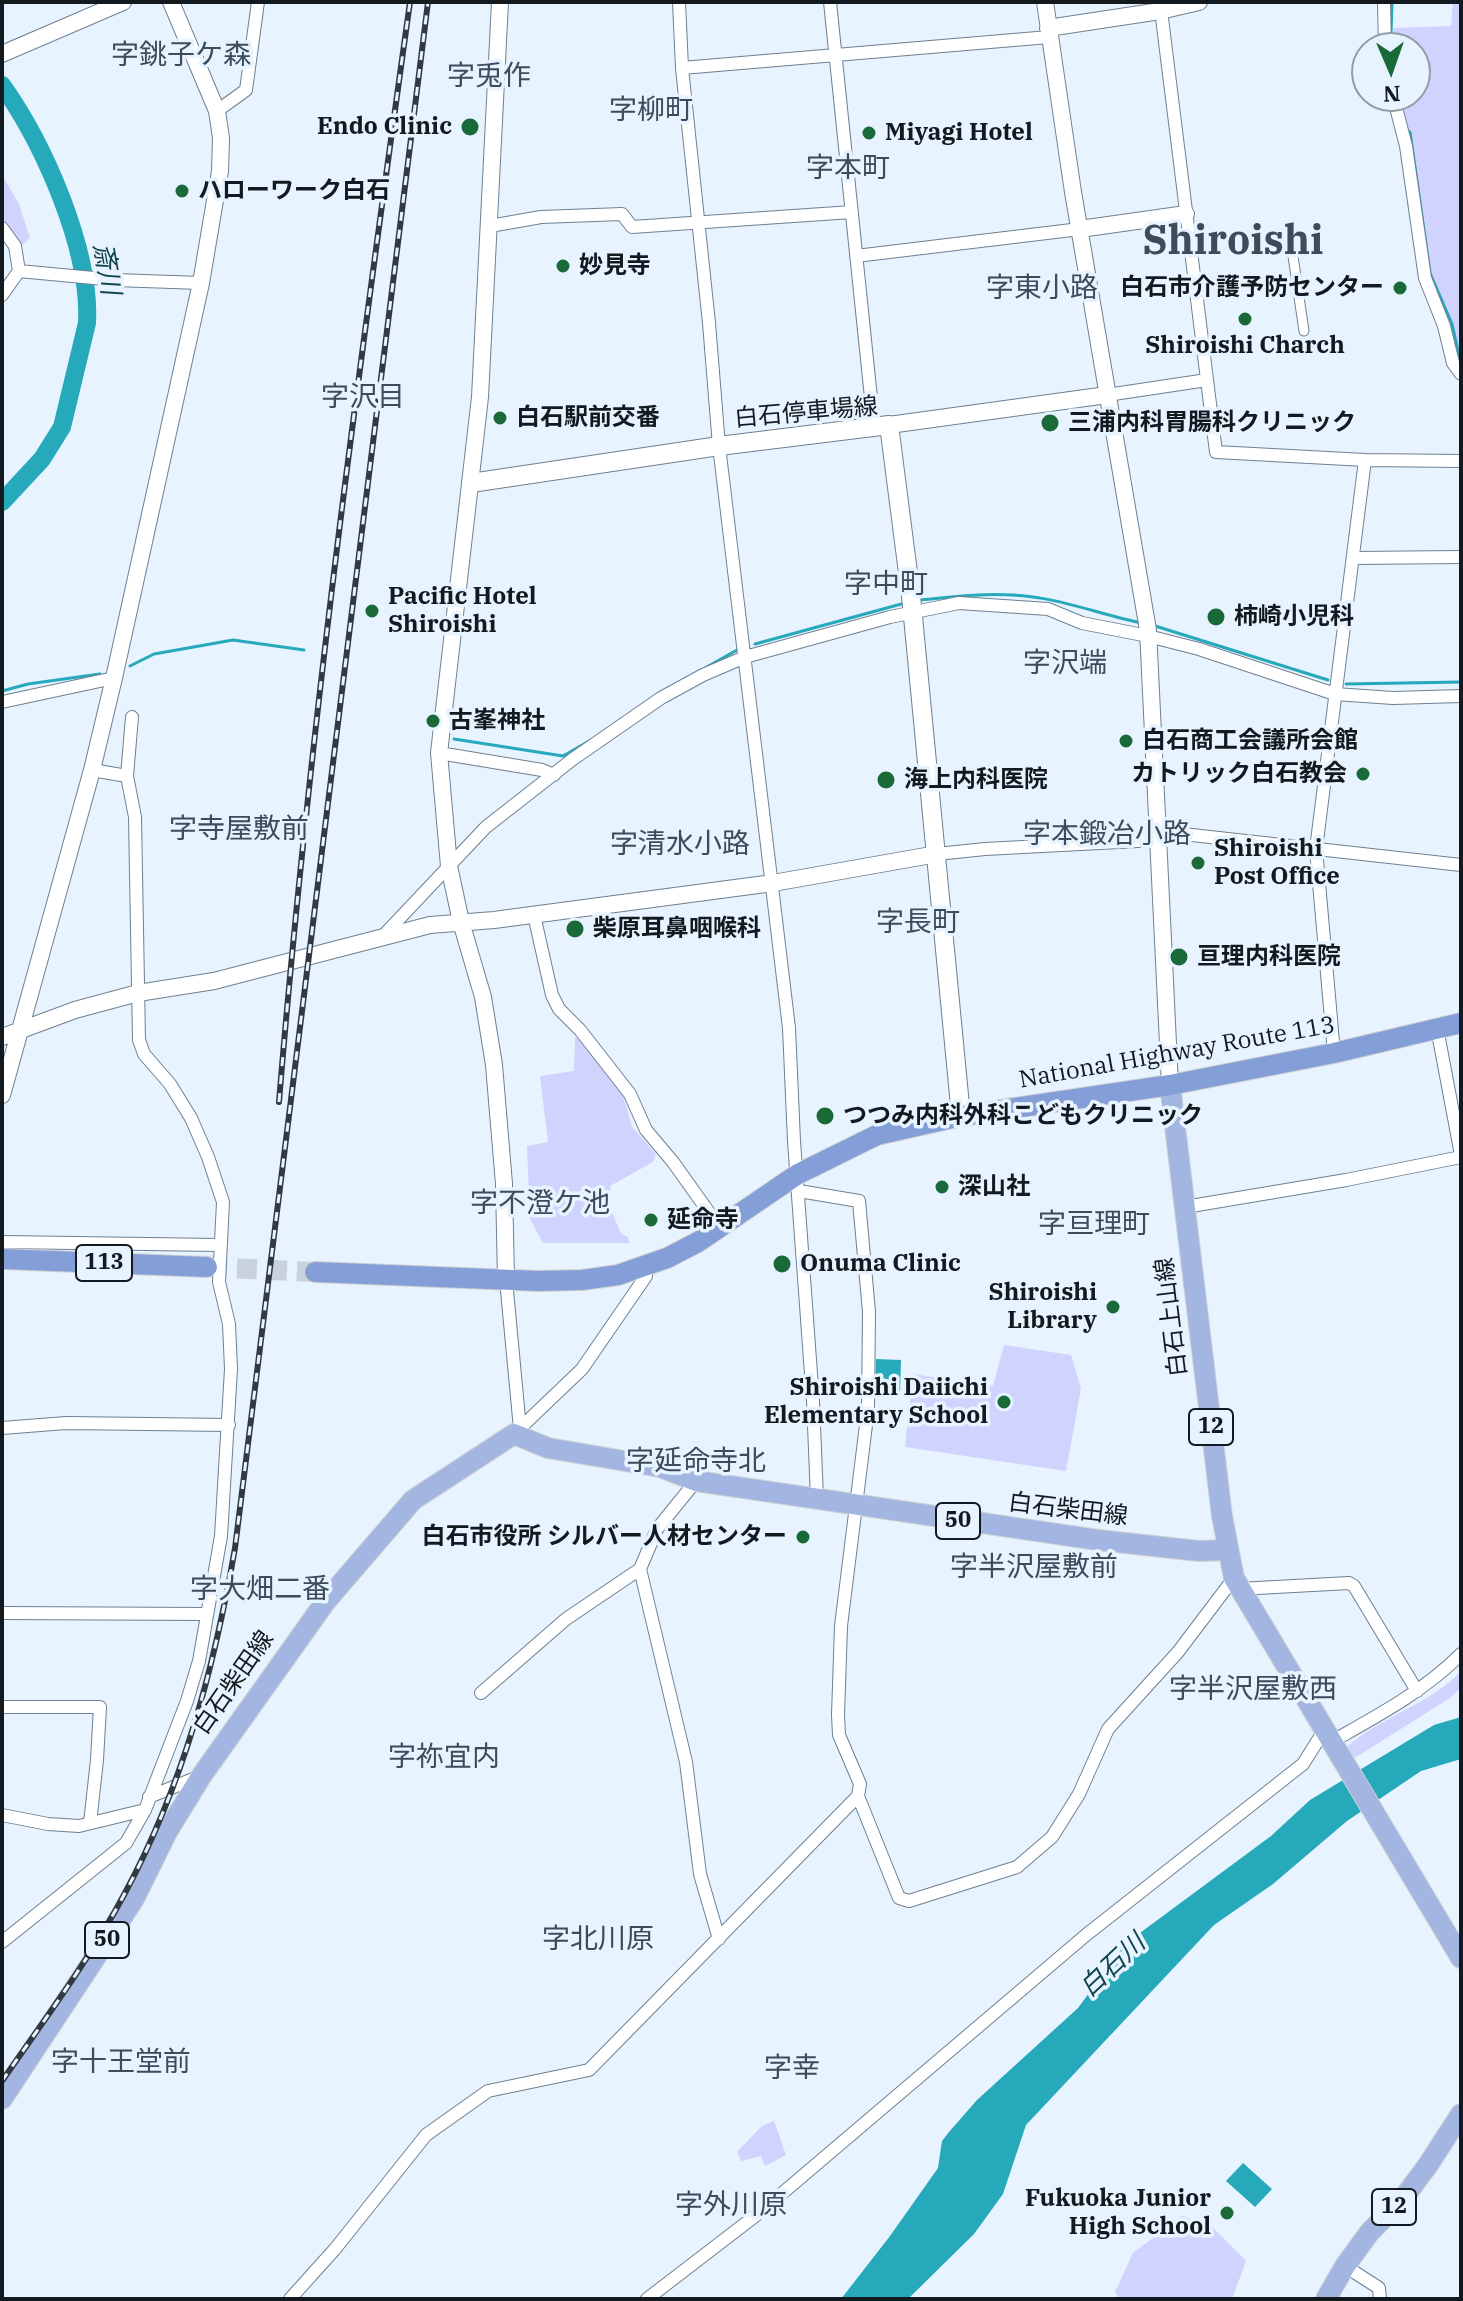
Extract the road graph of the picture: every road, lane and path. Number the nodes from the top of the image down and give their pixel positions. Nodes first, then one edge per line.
1 (123, 2) edge
2 (171, 2) edge
3 (258, 2) edge
4 (500, 2) edge
5 (679, 2) edge
6 (830, 2) edge
7 (1045, 2) edge
8 (1199, 2) edge
9 (1384, 2) edge
10 (1160, 6) edge
11 (1385, 32) edge
12 (1049, 33) junction
13 (2, 54) edge
14 (835, 56) junction
15 (682, 68) junction
16 (217, 111) junction
17 (1397, 112) edge
18 (852, 212) junction
19 (1186, 214) junction
20 (698, 223) junction
21 (490, 226) junction
22 (2, 228) edge
23 (1080, 229) junction
24 (1290, 236) dead end
25 (856, 256) junction
26 (19, 271) junction
27 (201, 283) junction
28 (2, 295) edge
29 (1304, 331) dead end
30 (1461, 374) edge
31 (1207, 380) junction
32 (1107, 395) junction
33 (882, 426) junction
34 (719, 446) junction
35 (1365, 460) junction
36 (1461, 461) edge
37 (471, 483) junction
38 (1461, 557) edge
39 (1354, 558) junction
40 (912, 606) junction
41 (1148, 629) junction
42 (745, 657) junction
43 (114, 678) junction
44 (1335, 694) junction
45 (1461, 696) edge
46 (2, 702) edge
47 (132, 717) dead end
48 (439, 753) junction
49 (92, 770) junction
50 (554, 775) junction
51 (127, 776) junction
52 (1156, 835) junction
53 (1316, 849) junction
54 (937, 854) junction
55 (1461, 865) edge
56 (449, 866) junction
57 (773, 883) junction
58 (534, 915) junction
59 (461, 922) junction
60 (382, 937) junction
61 (138, 993) junction
62 (1461, 1023) edge
63 (1437, 1028) junction
64 (20, 1031) junction
65 (2, 1037) edge
66 (1334, 1053) junction
67 (1170, 1085) junction
68 (2, 1095) edge
69 (961, 1116) junction
70 (1461, 1156) edge
71 (798, 1182) junction
72 (1185, 1207) junction
73 (720, 1228) junction
74 (2, 1242) edge
75 (219, 1245) junction
76 (2, 1259) edge
77 (207, 1267) tunnel mouth
78 (644, 1267) junction
79 (315, 1272) tunnel mouth
80 (506, 1280) junction
81 (229, 1425) junction
82 (2, 1428) edge
83 (517, 1431) junction
84 (696, 1481) junction
85 (817, 1499) junction
86 (856, 1504) junction
87 (1227, 1550) junction
88 (640, 1569) junction
89 (1236, 1583) junction
90 (2, 1613) edge
91 (206, 1614) junction
92 (1461, 1654) edge
93 (1417, 1691) junction
94 (481, 1693) dead end
95 (2, 1707) edge
96 (1331, 1742) junction
97 (202, 1775) junction
98 (858, 1796) junction
99 (149, 1797) junction
100 (145, 1810) junction
101 (2, 1815) edge
102 (90, 1823) junction
103 (719, 1939) junction
104 (2, 1942) edge
105 (1461, 1958) edge
106 (2, 2099) edge
107 (1461, 2114) edge
108 (1345, 2266) junction
109 (290, 2299) edge
110 (647, 2299) edge
111 (1326, 2299) edge
112 (1380, 2299) edge

1 - 13 street
2 - 16 street
3 - 16 street
4 - 21 street
5 - 15 street
6 - 14 street
7 - 12 street
8 - 10 street
9 - 11 street
10 - 12 street
10 - 19 street
12 - 14 street
12 - 23 street
14 - 15 street
14 - 18 street
15 - 20 street
16 - 27 street
17 - 30 street
18 - 20 street
18 - 25 street
19 - 23 street
19 - 31 street
20 - 21 street
20 - 34 street
21 - 37 street
22 - 26 street
23 - 25 street
23 - 32 street
24 - 29 street
25 - 33 street
26 - 27 street
26 - 28 street
27 - 43 street
31 - 32 street
31 - 35 street
32 - 33 street
32 - 41 street
33 - 34 main road, 白石停車場線
33 - 40 main road, 白石停車場線
34 - 37 main road, 白石停車場線
34 - 42 street
35 - 36 street
35 - 39 street
37 - 48 street
38 - 39 street
39 - 44 street
40 - 41 street
40 - 42 street
40 - 54 main road, 白石停車場線
41 - 44 street
41 - 52 street
42 - 50 street
42 - 57 street
43 - 46 street
43 - 49 street
44 - 45 street
44 - 53 street
47 - 51 street
48 - 50 street
48 - 56 street
49 - 51 street
49 - 64 street
50 - 56 street
51 - 61 street
52 - 53 street
52 - 54 street
52 - 67 street
53 - 55 street
53 - 66 street
54 - 57 street
54 - 69 main road, 白石停車場線
56 - 59 street
56 - 60 street
57 - 58 street
57 - 71 street
58 - 59 street
58 - 73 street
59 - 60 street
59 - 80 street
60 - 61 street
61 - 64 street
61 - 75 street
62 - 63 highway, National Highway Route 113
63 - 66 highway, National Highway Route 113
63 - 70 street
64 - 65 street
64 - 68 street
66 - 67 highway, National Highway Route 113
67 - 69 highway, National Highway Route 113
67 - 72 main road, 白石上山線 / 12
69 - 71 highway, National Highway Route 113
70 - 72 street
71 - 73 highway, National Highway Route 113
71 - 85 street
71 - 86 street
72 - 87 main road, 白石上山線 / 12
73 - 78 highway, National Highway Route 113
74 - 75 street
75 - 81 street
76 - 77 highway, 113
78 - 80 highway, National Highway Route 113
78 - 83 street
79 - 80 highway, National Highway Route 113
80 - 83 street
81 - 82 street
81 - 91 street
83 - 84 main road, 白石柴田線 / 50
83 - 97 main road, 白石柴田線 / 50
84 - 85 main road, 白石柴田線 / 50
84 - 88 street
85 - 86 main road, 白石柴田線 / 50
86 - 87 main road, 白石柴田線 / 50
86 - 98 street
87 - 89 main road, 白石上山線 / 12
88 - 94 street
88 - 103 street
89 - 93 street
89 - 96 main road, 白石上山線 / 12
89 - 98 street
90 - 91 street
91 - 99 street
92 - 93 street
93 - 96 street
95 - 102 street
96 - 105 main road, 白石上山線 / 12
96 - 110 street
97 - 99 street
97 - 106 main road, 白石柴田線 / 50
98 - 103 street
99 - 100 street
100 - 102 street
100 - 104 street
101 - 102 street
103 - 109 street
107 - 108 main road, 12
108 - 111 main road, 12
108 - 112 street

